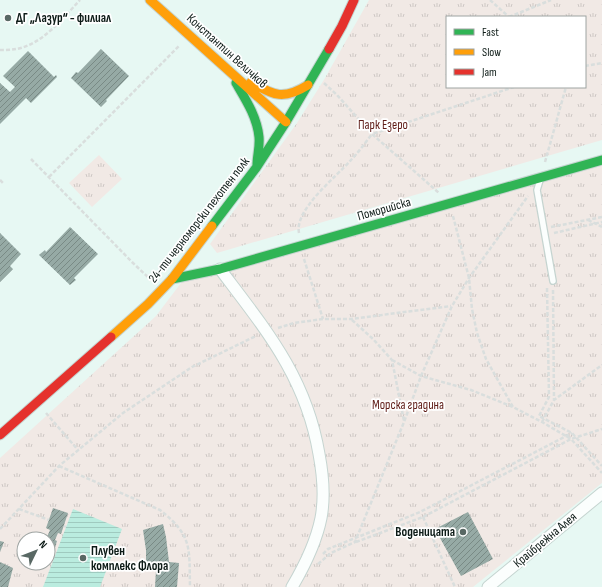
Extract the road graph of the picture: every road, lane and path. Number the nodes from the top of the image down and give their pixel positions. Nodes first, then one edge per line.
1 (80, 0) edge
2 (150, 0) edge
3 (354, 0) edge
4 (490, 0) edge
5 (550, 0) edge
6 (508, 16) edge
7 (511, 16) edge
8 (190, 35) junction
9 (0, 50) edge
10 (602, 63) edge
11 (586, 66) edge
12 (228, 70) junction
13 (321, 81) dead end
14 (308, 85) junction
15 (511, 88) edge
16 (566, 88) edge
17 (286, 122) junction
18 (372, 134) junction
19 (31, 159) dead end
20 (602, 160) edge
21 (256, 168) junction
22 (49, 177) junction
23 (541, 177) junction
24 (0, 180) edge
25 (4, 184) dead end
26 (450, 203) junction
27 (602, 217) edge
28 (588, 220) junction
29 (602, 222) edge
30 (595, 223) junction
31 (602, 227) edge
32 (543, 229) junction
33 (544, 236) junction
34 (301, 246) junction
35 (220, 270) junction
36 (469, 278) junction
37 (172, 279) junction
38 (550, 282) junction
39 (162, 290) junction
40 (452, 306) junction
41 (323, 319) junction
42 (351, 319) junction
43 (267, 331) junction
44 (392, 360) junction
45 (602, 365) edge
46 (421, 376) junction
47 (554, 400) junction
48 (37, 402) junction
49 (513, 407) junction
50 (544, 418) junction
51 (404, 422) junction
52 (542, 422) junction
53 (602, 429) edge
54 (572, 433) junction
55 (0, 435) edge
56 (566, 436) junction
57 (576, 438) junction
58 (571, 439) junction
59 (78, 450) junction
60 (59, 466) junction
61 (602, 466) edge
62 (602, 472) edge
63 (602, 493) edge
64 (19, 509) junction
65 (423, 517) junction
66 (49, 520) dead end
67 (0, 529) edge
68 (357, 538) junction
69 (355, 542) junction
70 (322, 555) dead end
71 (314, 568) dead end
72 (190, 587) edge
73 (292, 587) edge
74 (455, 587) edge
75 (488, 587) edge

1 - 9 path
2 - 8 main road, Константин Величков
3 - 14 main road, 24-ти черноморски пехотен полк
4 - 6 path
5 - 7 path
8 - 12 main road, Константин Величков
8 - 22 path
10 - 11 path
12 - 14 main road
12 - 17 main road, Константин Величков
12 - 21 main road
13 - 18 path
14 - 17 main road, 24-ти черноморски пехотен полк
15 - 18 path
16 - 23 path
17 - 21 main road, 24-ти черноморски пехотен полк
18 - 26 path
18 - 34 path
19 - 22 path
20 - 23 main road, Поморийска
21 - 37 main road, 24-ти черноморски пехотен полк
22 - 39 path
23 - 26 main road, Поморийска
23 - 32 lane
23 - 36 path
24 - 25 path
26 - 34 main road, Поморийска
26 - 36 path
27 - 28 path
28 - 30 path
28 - 32 path
29 - 30 path
30 - 31 path
30 - 33 path
32 - 33 lane
33 - 38 lane
34 - 35 main road, Поморийска
34 - 41 path
35 - 37 main road, Поморийска
35 - 43 street
36 - 40 path
36 - 49 path
37 - 39 main road, 24-ти черноморски пехотен полк
38 - 47 path
38 - 50 path
39 - 48 main road, 24-ти черноморски пехотен полк
40 - 42 path
40 - 46 path
41 - 42 path
41 - 43 path
42 - 44 path
43 - 59 path
43 - 73 street
44 - 46 path
44 - 51 path
45 - 47 path
46 - 49 path
46 - 51 path
47 - 50 path
48 - 55 main road, 24-ти черноморски пехотен полк
48 - 59 path
49 - 52 path
50 - 52 path
50 - 54 path
51 - 68 path
52 - 56 path
53 - 57 path
54 - 56 path
54 - 57 path
56 - 58 path
56 - 68 path
57 - 58 path
57 - 61 path
58 - 62 path
58 - 65 path
59 - 60 path
60 - 64 path
60 - 72 path
63 - 75 street, Крайбрежна Алея
64 - 66 path
64 - 67 path
65 - 69 path
65 - 74 path
68 - 69 path
68 - 70 path
69 - 71 path

